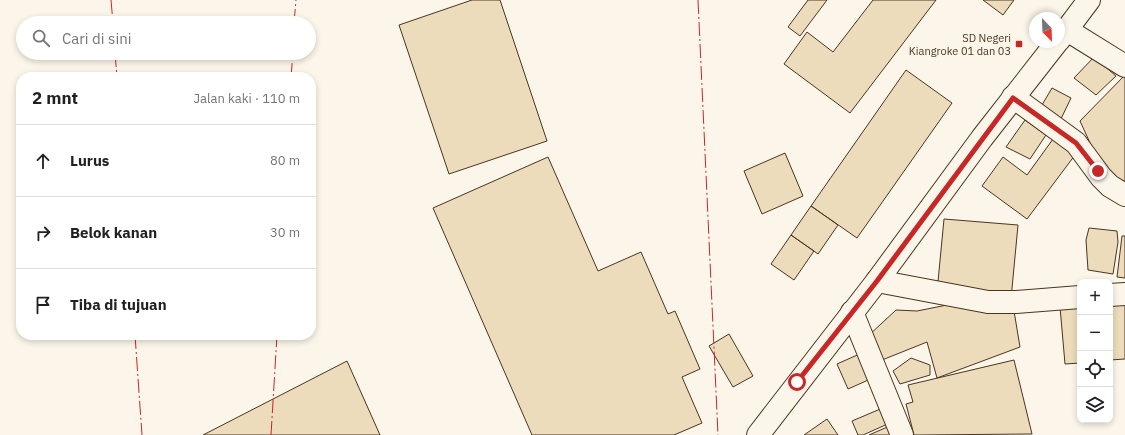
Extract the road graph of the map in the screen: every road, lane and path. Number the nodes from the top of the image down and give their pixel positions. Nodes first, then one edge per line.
1 (1089, 0) edge
2 (1065, 32) edge
3 (1065, 39) edge
4 (1052, 48) edge
5 (1125, 66) edge
6 (1013, 98) junction
7 (1125, 195) edge
8 (877, 281) junction
9 (1125, 294) edge
10 (1113, 295) edge
11 (1077, 298) edge
12 (852, 312) junction
13 (758, 435) edge
14 (902, 435) edge

1 - 2 street
3 - 5 street
4 - 6 street
6 - 7 street
6 - 8 street
8 - 11 street
8 - 12 street
9 - 10 street
12 - 13 street
12 - 14 street

